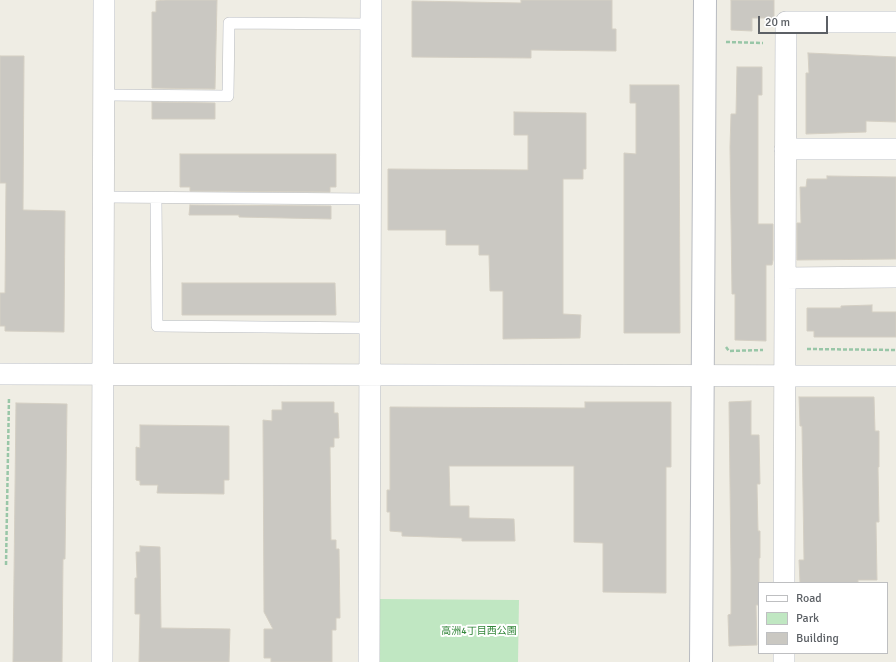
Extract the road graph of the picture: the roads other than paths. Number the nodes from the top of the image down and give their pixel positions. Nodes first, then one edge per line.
1 (104, 0) edge
2 (371, 0) edge
3 (705, 0) edge
4 (896, 22) edge
5 (371, 24) junction
6 (104, 95) junction
7 (785, 149) junction
8 (896, 149) edge
9 (103, 197) junction
10 (156, 198) junction
11 (370, 199) junction
12 (896, 277) edge
13 (785, 278) junction
14 (370, 328) junction
15 (0, 374) edge
16 (103, 374) junction
17 (370, 375) junction
18 (704, 376) junction
19 (785, 376) junction
20 (896, 376) edge
21 (784, 582) edge
22 (102, 662) edge
23 (369, 662) edge
24 (702, 662) edge

1 - 6 street
2 - 5 street
3 - 18 street
4 - 7 street
5 - 6 lane
5 - 11 street
6 - 9 street
7 - 8 street
7 - 13 street
9 - 10 lane
9 - 16 street
10 - 11 lane
10 - 14 lane
11 - 14 street
12 - 13 street
13 - 19 street
14 - 17 street
15 - 16 street
16 - 17 street
16 - 22 street
17 - 18 street
17 - 23 street
18 - 19 street
18 - 24 street
19 - 20 street
19 - 21 street

